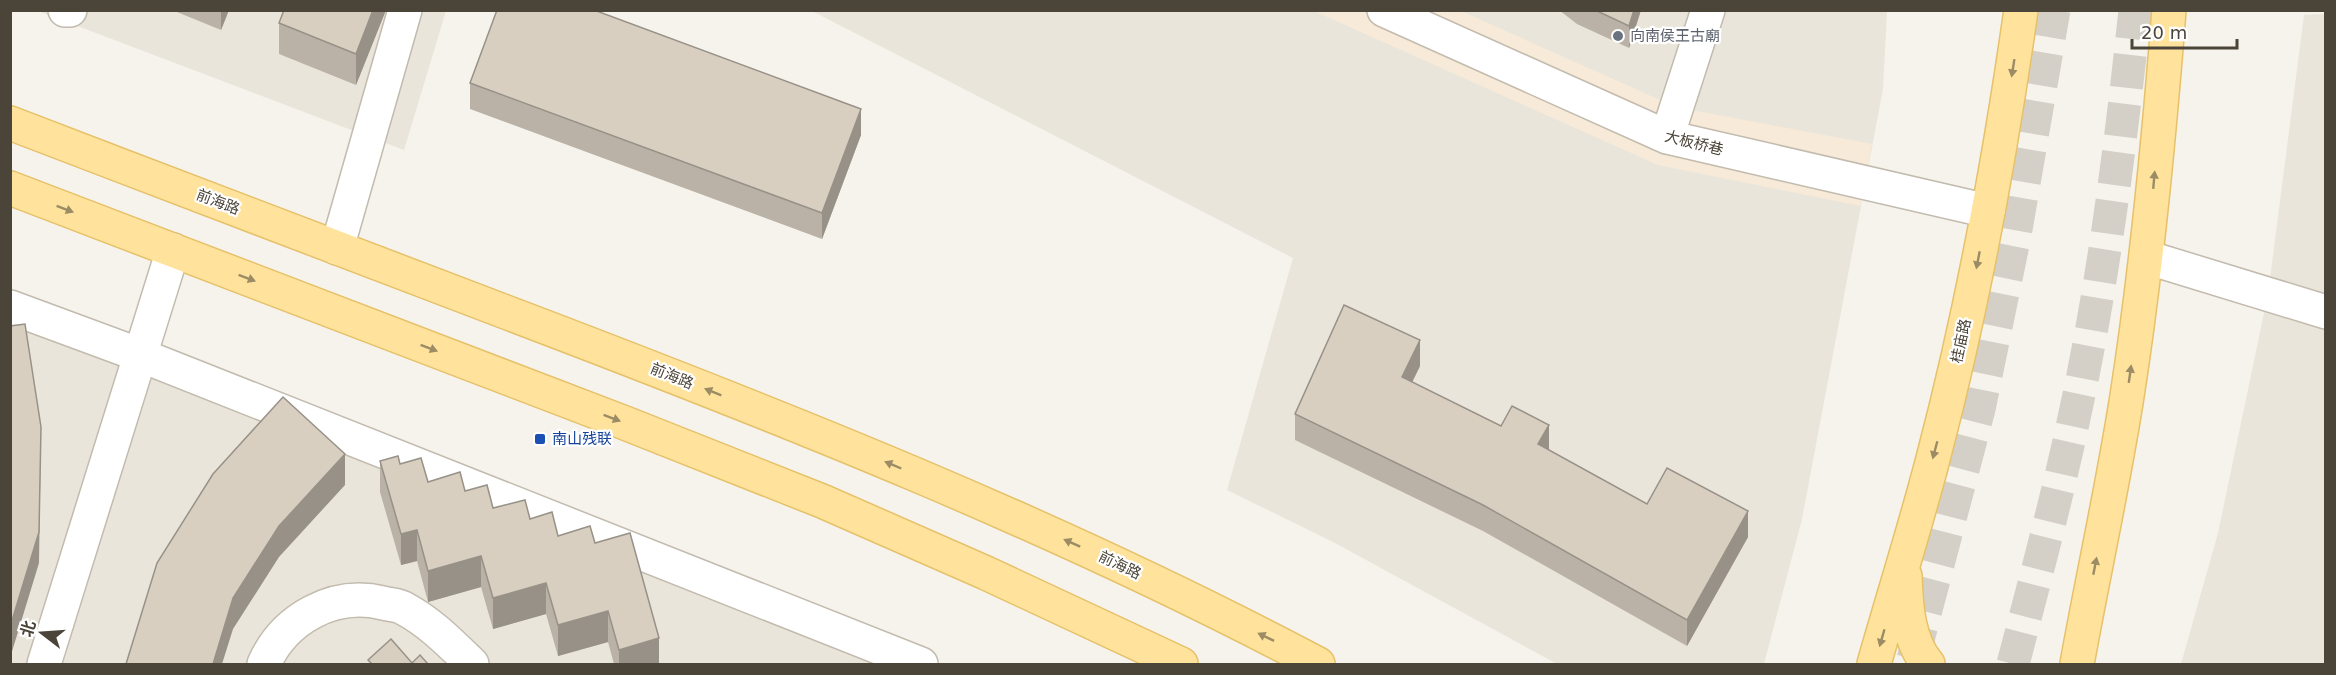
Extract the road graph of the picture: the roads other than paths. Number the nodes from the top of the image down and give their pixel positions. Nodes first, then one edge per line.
1 (65, 10) edge
2 (70, 10) edge
3 (405, 10) edge
4 (1384, 10) edge
5 (1708, 10) edge
6 (2021, 10) edge
7 (2169, 10) edge
8 (10, 123) edge
9 (1667, 137) junction
10 (10, 188) edge
11 (1988, 211) junction
12 (337, 248) junction
13 (173, 250) junction
14 (2146, 257) junction
15 (10, 307) edge
16 (2325, 312) edge
17 (140, 355) junction
18 (1905, 556) junction
19 (2087, 606) junction
20 (44, 664) edge
21 (264, 664) edge
22 (472, 664) edge
23 (921, 664) edge
24 (1181, 664) edge
25 (1318, 664) edge
26 (1874, 664) edge
27 (1928, 664) edge
28 (2056, 664) edge
29 (2077, 664) edge

1 - 2 street
3 - 12 street
4 - 9 street, 大板桥巷
5 - 9 street
6 -> 11 main road, 桂庙路
14 -> 7 main road
8 - 12 main road, 前海路
9 - 11 street, 大板桥巷
10 -> 13 main road
11 -> 18 main road, 桂庙路
25 -> 12 main road, 前海路
13 - 17 street
13 -> 24 main road
14 - 16 street
19 -> 14 main road
15 - 17 street
17 - 20 street
17 - 23 street
18 -> 26 main road, 桂庙路
18 - 27 main road
19 - 28 main road
19 - 29 main road
21 - 22 street

